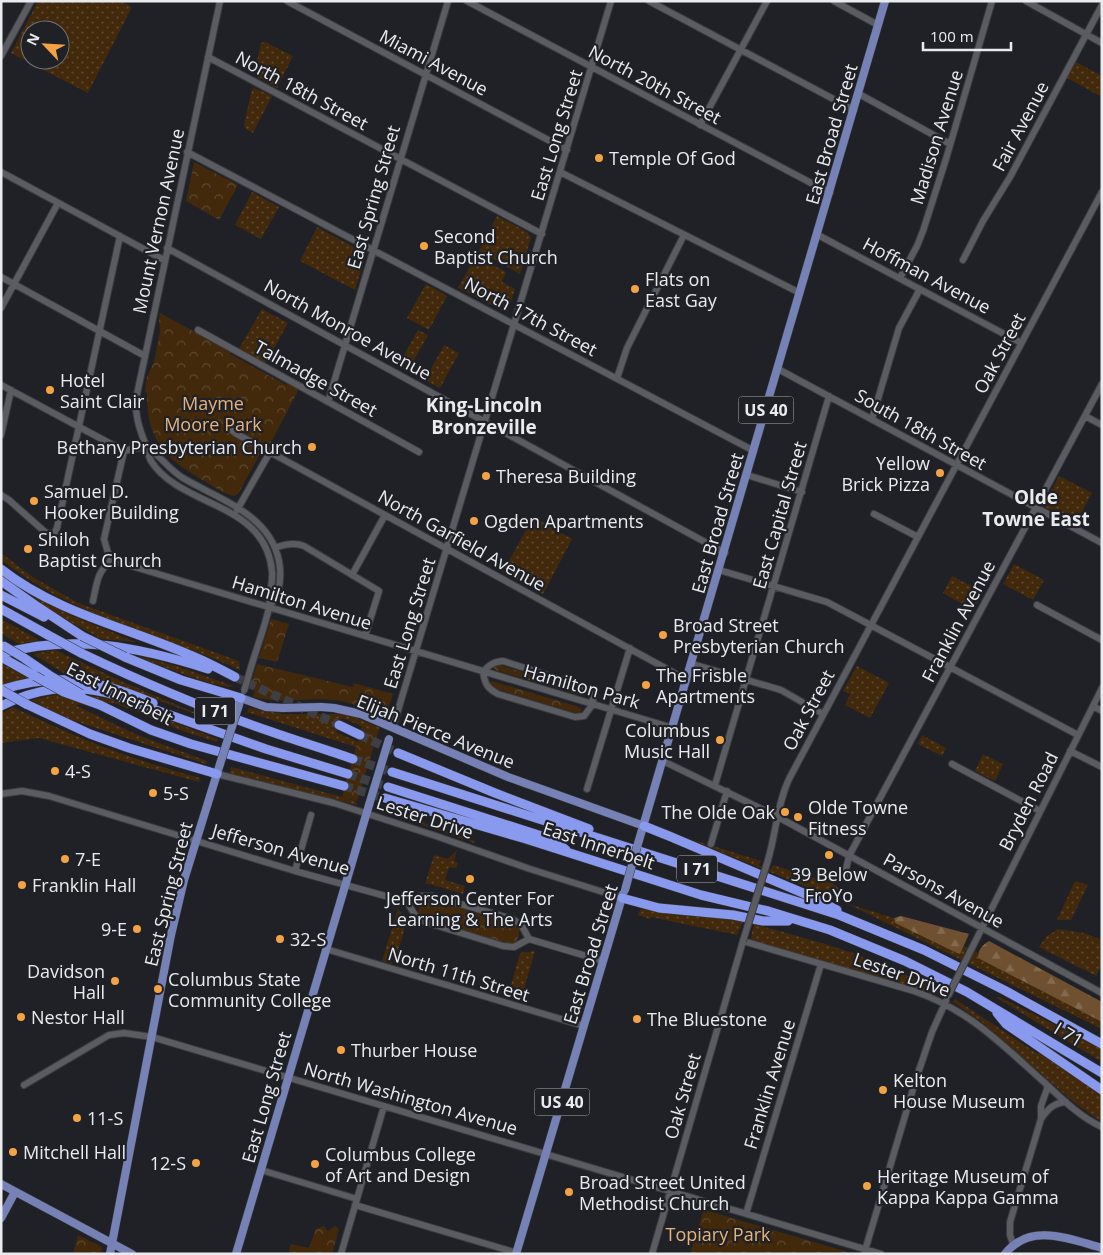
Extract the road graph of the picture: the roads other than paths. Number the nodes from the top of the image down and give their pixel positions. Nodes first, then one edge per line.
1 (31, 1) edge
2 (220, 1) edge
3 (286, 1) edge
4 (448, 1) edge
5 (467, 1) edge
6 (611, 1) edge
7 (649, 1) edge
8 (767, 1) edge
9 (834, 1) edge
10 (885, 1) edge
11 (992, 1) edge
12 (1026, 1) edge
13 (1102, 6) edge
14 (878, 25) junction
15 (1086, 34) junction
16 (1102, 42) edge
17 (740, 50) junction
18 (2, 53) edge
19 (208, 57) junction
20 (592, 67) junction
21 (425, 76) junction
22 (858, 94) junction
23 (854, 110) junction
24 (700, 125) junction
25 (950, 144) junction
26 (567, 150) junction
27 (187, 152) junction
28 (400, 159) junction
29 (1, 172) edge
30 (560, 172) junction
31 (1102, 192) edge
32 (830, 194) junction
33 (58, 203) junction
34 (542, 234) junction
35 (684, 234) junction
36 (818, 235) junction
37 (120, 236) junction
38 (167, 248) junction
39 (373, 250) junction
40 (164, 260) junction
41 (962, 260) dead end
42 (1, 277) edge
43 (900, 278) junction
44 (14, 284) junction
45 (920, 289) junction
46 (800, 293) junction
47 (1, 308) edge
48 (514, 325) junction
49 (198, 330) dead end
50 (100, 331) junction
51 (1021, 343) junction
52 (345, 346) junction
53 (145, 356) junction
54 (778, 370) junction
55 (617, 378) junction
56 (1102, 384) edge
57 (1, 385) edge
58 (11, 390) junction
59 (830, 396) junction
60 (328, 402) junction
61 (1085, 416) junction
62 (872, 419) junction
63 (231, 421) dead end
64 (485, 422) junction
65 (1102, 425) edge
66 (79, 427) junction
67 (1, 435) edge
68 (146, 446) junction
69 (124, 451) junction
70 (754, 451) junction
71 (270, 452) junction
72 (419, 452) dead end
73 (956, 465) junction
74 (747, 476) junction
75 (802, 492) junction
76 (1, 495) edge
77 (239, 508) junction
78 (1036, 508) junction
79 (874, 514) dead end
80 (234, 515) junction
81 (385, 515) junction
82 (918, 537) junction
83 (1102, 543) edge
84 (275, 548) junction
85 (447, 549) junction
86 (724, 553) junction
87 (112, 558) junction
88 (1, 569) edge
89 (719, 570) junction
90 (352, 575) junction
91 (1, 581) edge
92 (774, 586) junction
93 (1, 595) edge
94 (93, 601) dead end
95 (1037, 605) dead end
96 (269, 607) junction
97 (1, 609) edge
98 (871, 626) junction
99 (82, 636) junction
100 (365, 636) junction
101 (1102, 640) edge
102 (630, 648) junction
103 (3, 652) edge
104 (416, 652) junction
105 (692, 664) junction
106 (950, 667) junction
107 (483, 672) junction
108 (53, 677) junction
109 (687, 680) junction
110 (746, 681) junction
111 (1102, 688) edge
112 (1, 690) edge
113 (242, 694) junction
114 (593, 704) junction
115 (100, 705) junction
116 (1, 706) edge
117 (1093, 706) junction
118 (612, 710) junction
119 (1102, 711) edge
120 (823, 714) junction
121 (339, 725) tunnel mouth
122 (393, 727) junction
123 (206, 728) junction
124 (673, 728) junction
125 (360, 735) tunnel mouth
126 (1078, 735) junction
127 (1070, 750) junction
128 (398, 753) tunnel mouth
129 (353, 758) tunnel mouth
130 (663, 761) junction
131 (952, 764) dead end
132 (1102, 767) edge
133 (392, 772) tunnel mouth
134 (217, 774) junction
135 (348, 774) tunnel mouth
136 (715, 785) junction
137 (344, 786) tunnel mouth
138 (388, 786) tunnel mouth
139 (588, 789) dead end
140 (727, 791) junction
141 (1, 794) edge
142 (385, 798) tunnel mouth
143 (1040, 811) junction
144 (366, 814) junction
145 (311, 815) dead end
146 (778, 816) junction
147 (642, 830) junction
148 (196, 840) junction
149 (611, 842) junction
150 (711, 844) dead end
151 (570, 853) junction
152 (850, 856) junction
153 (295, 871) junction
154 (845, 874) dead end
155 (346, 884) junction
156 (623, 894) junction
157 (407, 902) junction
158 (798, 921) junction
159 (981, 928) junction
160 (875, 929) junction
161 (529, 939) junction
162 (743, 941) junction
163 (326, 949) junction
164 (888, 954) joint
165 (603, 961) junction
166 (821, 964) junction
167 (1102, 993) edge
168 (944, 1003) junction
169 (992, 1007) junction
170 (584, 1026) junction
171 (152, 1038) junction
172 (1102, 1044) edge
173 (1102, 1073) edge
174 (288, 1078) junction
175 (24, 1085) dead end
176 (1048, 1086) junction
177 (1102, 1090) edge
178 (1066, 1102) junction
179 (384, 1106) junction
180 (1041, 1120) junction
181 (1102, 1128) edge
182 (546, 1154) junction
183 (261, 1170) junction
184 (1, 1184) edge
185 (670, 1191) junction
186 (15, 1192) junction
187 (356, 1202) junction
188 (746, 1214) junction
189 (1, 1218) edge
190 (112, 1243) junction
191 (1013, 1244) junction
192 (1102, 1248) edge
193 (865, 1252) edge
194 (516, 1253) edge
195 (110, 1254) edge
196 (132, 1254) edge
197 (236, 1254) edge
198 (341, 1254) edge
199 (652, 1254) edge
200 (881, 1254) edge
201 (1005, 1254) edge

1 - 18 street
2 - 19 street, Mount Vernon Avenue
3 - 21 street, Miami Avenue
4 - 21 street, East Spring Street
5 - 20 street, North 20th Street
6 - 20 street, East Long Street
7 - 17 street
8 - 17 street
9 - 14 street
10 - 14 main road, East Broad Street / US 40
11 - 25 street, Madison Avenue
12 - 15 street
13 - 15 street, Fair Avenue
14 - 22 main road, East Broad Street / US 40
15 - 16 street
15 - 41 street, Fair Avenue
17 - 23 street
17 - 24 street
19 - 27 street, Mount Vernon Avenue
19 - 28 street, North 18th Street
20 - 24 street, North 20th Street
20 - 26 street, East Long Street
21 - 26 street, Miami Avenue
21 - 28 street, East Spring Street
22 - 23 main road, East Broad Street / US 40
22 - 25 street
23 - 32 main road, East Broad Street / US 40
24 - 32 street, North 20th Street
25 - 43 street, Madison Avenue
26 - 30 street, East Long Street
27 - 38 street, Mount Vernon Avenue
27 - 39 street, North 17th Street
28 - 34 street, North 18th Street
28 - 39 street, East Spring Street
29 - 33 street
30 - 34 street, East Long Street
30 - 35 street
31 - 51 street, Oak Street
32 - 36 main road, East Broad Street / US 40
33 - 37 street
33 - 44 street
34 - 48 street, East Long Street
35 - 46 street
35 - 55 street
36 - 43 street, Hoffman Avenue
36 - 46 main road, East Broad Street / US 40
37 - 40 street
37 - 50 street
38 - 40 street, Mount Vernon Avenue
38 - 52 street, North Monroe Avenue
39 - 48 street, North 17th Street
39 - 52 street, East Spring Street
40 - 53 street, Mount Vernon Avenue
42 - 44 street
43 - 45 street, Hoffman Avenue
44 - 47 street
44 - 50 street
45 - 51 street, Hoffman Avenue
45 - 62 street
46 - 54 main road, East Broad Street / US 40
48 - 55 street, North 17th Street
48 - 64 street, East Long Street
49 - 60 street, Talmadge Street
50 - 53 street
50 - 66 street
51 - 73 street, Oak Street
52 - 60 street, East Spring Street
52 - 64 street, North Monroe Avenue
53 - 68 street, Mount Vernon Avenue
54 - 59 street, South 18th Street
54 - 70 main road, East Broad Street / US 40
55 - 70 street, North 17th Street
56 - 61 street, Franklin Avenue
57 - 58 street
58 - 66 street
58 - 67 street
59 - 62 street, South 18th Street
59 - 75 street, East Capital Street
60 - 72 street, Talmadge Street
61 - 65 street
61 - 78 street, Franklin Avenue
62 - 73 street, South 18th Street
63 - 71 street, North Garfield Avenue
64 - 85 street, East Long Street
64 - 86 street, North Monroe Avenue
66 - 69 street
66 - 76 street
68 - 69 street
68 - 77 street
68 - 80 street, Mount Vernon Avenue
69 - 87 street
70 - 74 main road, East Broad Street / US 40
71 - 77 street
71 - 81 street, North Garfield Avenue
73 - 78 street, South 18th Street
73 - 82 street, Oak Street
74 - 75 street
74 - 86 main road, East Broad Street / US 40
75 - 92 street, East Capital Street
77 - 80 street
77 - 84 street
78 - 83 street, South 18th Street
78 - 106 street, Franklin Avenue
79 - 82 street
80 - 96 street, Mount Vernon Avenue
81 - 85 street, North Garfield Avenue
81 - 90 street
82 - 98 street, Oak Street
84 - 90 street
84 - 96 street
85 - 102 street, North Garfield Avenue
85 - 104 street, East Long Street
86 - 89 main road, East Broad Street / US 40
87 - 94 street
87 - 96 street, Hamilton Avenue
88 - 103 highway
89 - 92 street
89 - 105 main road, East Broad Street / US 40
90 - 100 street
91 - 99 highway
92 - 98 street
92 - 110 street, East Capital Street
93 - 99 highway
95 - 101 street
96 - 100 street, Hamilton Avenue
96 - 113 street, East Spring Street, bridge
97 - 129 highway, I 71, bridge
98 - 106 street
98 - 120 street, Oak Street
99 - 113 highway, bridge
100 - 104 street, Hamilton Avenue
102 - 109 street, North Garfield Avenue
102 - 118 street
103 - 108 highway, East Innerbelt / I 71, bridge
103 - 115 highway, bridge
104 - 107 street, Hamilton Avenue
104 - 122 street, East Long Street
105 - 109 main road, East Broad Street / US 40
105 - 110 street
106 - 126 street
106 - 152 street, Franklin Avenue
107 - 114 street, Hamilton Park
107 - 114 street
107 - 114 street
108 - 112 highway
108 - 115 highway, East Innerbelt / I 71, bridge
108 - 123 highway
109 - 124 main road, East Broad Street / US 40
110 - 120 street
110 - 136 street, East Capital Street
111 - 117 street, Bryden Road
112 - 134 highway, bridge
113 - 122 main road, Elijah Pierce Avenue, bridge
113 - 134 main road, East Spring Street, bridge
114 - 118 street, Hamilton Park
115 - 137 highway, East Innerbelt / I 71
116 - 123 highway
117 - 119 street
117 - 126 street, Bryden Road
118 - 124 street, Hamilton Park
118 - 139 street
120 - 146 street, Oak Street
121 - 125 highway
122 - 144 main road, East Long Street, bridge
122 - 147 main road, Elijah Pierce Avenue
123 - 135 highway
124 - 130 main road, East Broad Street / US 40
126 - 127 street, Bryden Road
127 - 132 street
127 - 143 street, Bryden Road
128 - 149 highway
130 - 136 street, Parsons Avenue
130 - 147 main road, East Broad Street / US 40
131 - 143 street
133 - 149 highway, I 71
134 - 144 street, Lester Drive
134 - 148 main road, East Spring Street
136 - 140 street, Parsons Avenue
138 - 151 highway
140 - 146 street, Parsons Avenue
140 - 150 street
141 - 148 street, Jefferson Avenue
142 - 151 highway, East Innerbelt / I 71
143 - 159 street, Bryden Road
144 - 155 main road, East Long Street
144 - 156 street, Lester Drive
145 - 153 street
146 - 152 street, Parsons Avenue
146 - 162 street, Oak Street, bridge
147 - 156 main road, East Broad Street / US 40, bridge
147 - 160 highway
148 - 153 street, Jefferson Avenue
148 - 171 main road, East Spring Street
149 - 160 highway, I 71
151 - 158 highway, East Innerbelt / I 71
152 - 154 street, Franklin Avenue
152 - 159 street, Parsons Avenue
153 - 155 street, Jefferson Avenue
155 - 157 street, Jefferson Avenue
155 - 163 main road, East Long Street
156 - 158 highway
156 - 165 main road, East Broad Street / US 40
157 - 161 street
157 - 161 street
158 - 164 highway, East Innerbelt / I 71
159 - 167 street, Parsons Avenue
159 - 168 street, Bryden Road, bridge
160 - 172 highway, I 71
161 - 165 street
162 - 166 street, Lester Drive
162 - 185 street, Oak Street
163 - 170 street, North 11th Street
163 - 174 main road, East Long Street
164 - 169 highway, I 71 / I 71
165 - 170 main road, East Broad Street / US 40
166 - 168 street, Lester Drive
166 - 188 street, Franklin Avenue
168 - 176 street, Lester Drive
168 - 193 street, Bryden Road
169 - 173 highway, I 71 / I 71
169 - 177 highway
170 - 182 main road, East Broad Street / US 40
171 - 174 street, North Washington Avenue
171 - 175 street
171 - 190 main road, East Spring Street
174 - 179 street, North Washington Avenue
174 - 183 main road, East Long Street
176 - 178 street, Lester Drive
176 - 180 street
178 - 180 street
178 - 181 street, Lester Drive
179 - 182 street, North Washington Avenue
179 - 187 street
180 - 191 street
182 - 185 street, North Washington Avenue
182 - 194 main road, East Broad Street / US 40
183 - 187 street
183 - 197 main road, East Long Street
184 - 186 main road
185 - 188 street, North Washington Avenue
185 - 199 street, Oak Street
186 - 189 main road
186 - 190 main road
187 - 194 street
187 - 198 street
188 - 193 street, North Washington Avenue
190 - 195 main road, East Spring Street
190 - 196 main road
191 - 192 main road
191 - 201 main road
193 - 200 street, North Washington Avenue

